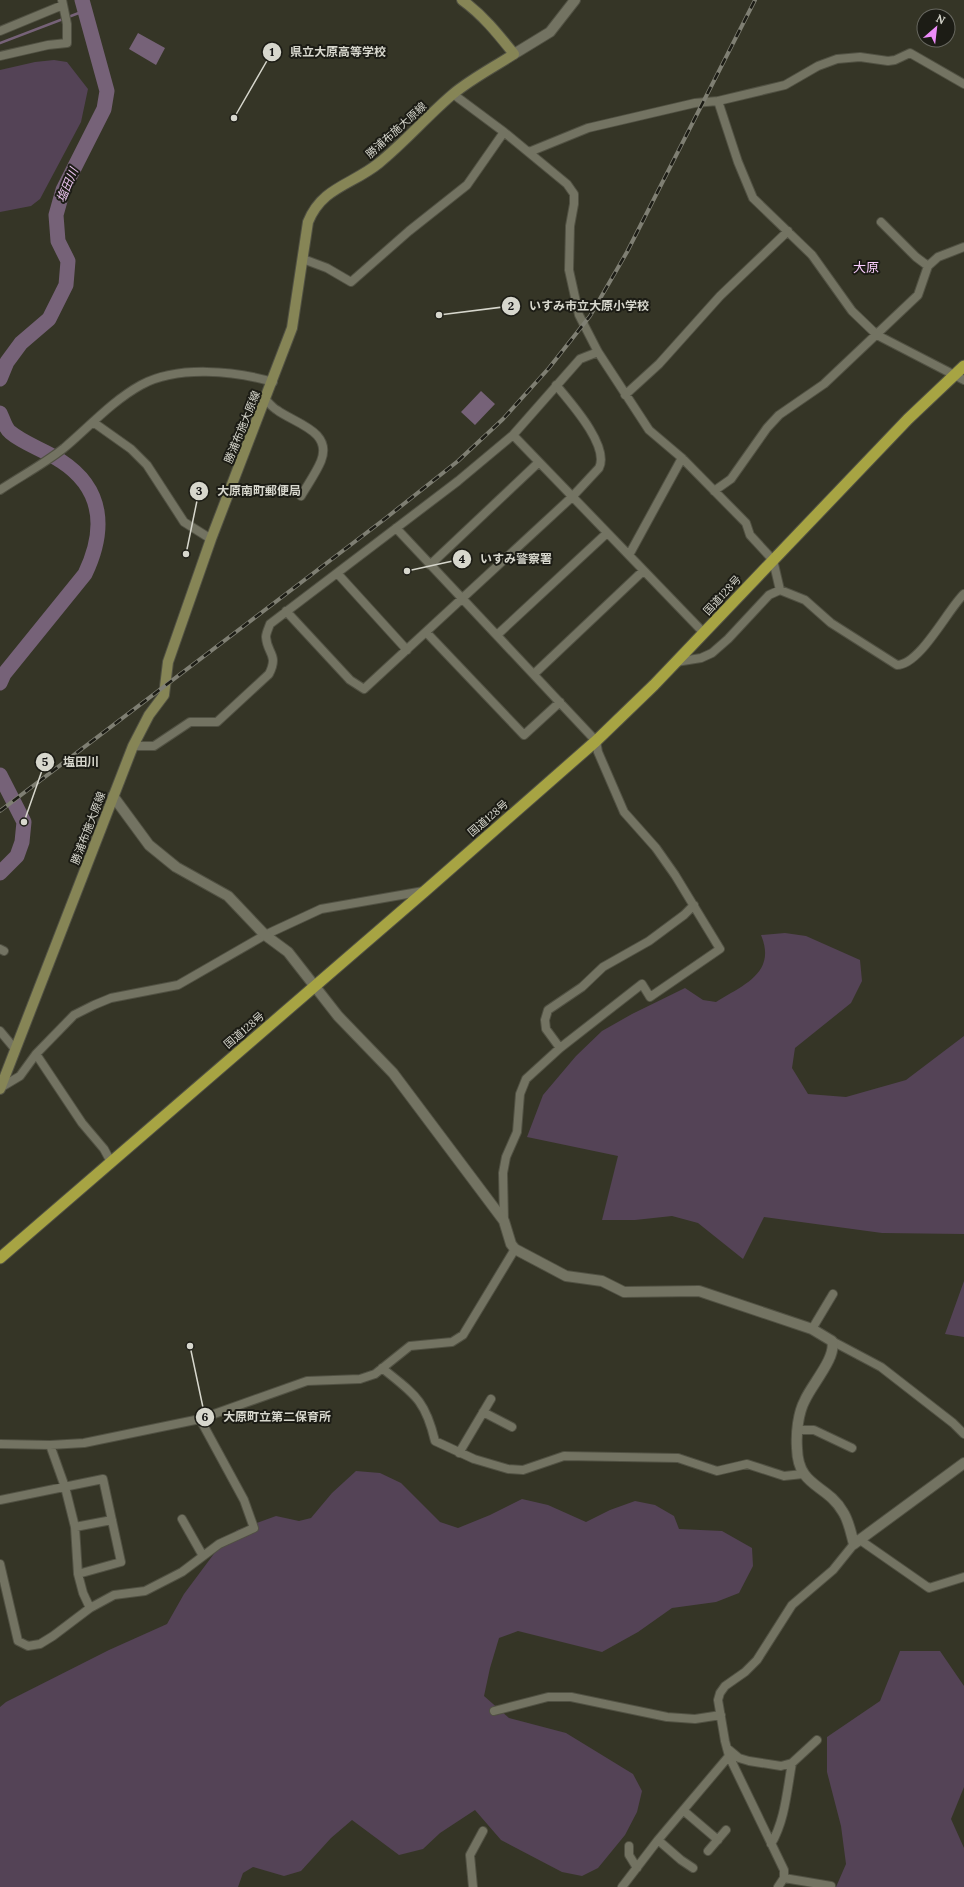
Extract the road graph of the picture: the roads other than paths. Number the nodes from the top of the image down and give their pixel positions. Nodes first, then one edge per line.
1 (462, 0) edge
2 (575, 0) edge
3 (62, 3) edge
4 (0, 31) edge
5 (514, 54) junction
6 (0, 56) edge
7 (964, 84) edge
8 (453, 94) junction
9 (718, 101) junction
10 (504, 132) junction
11 (529, 152) junction
12 (881, 222) dead end
13 (788, 232) junction
14 (964, 247) edge
15 (303, 259) junction
16 (928, 266) junction
17 (877, 335) junction
18 (598, 352) junction
19 (964, 366) edge
20 (959, 377) edge
21 (272, 382) junction
22 (556, 385) junction
23 (625, 395) junction
24 (266, 400) junction
25 (93, 422) junction
26 (513, 435) junction
27 (682, 458) junction
28 (539, 462) junction
29 (0, 490) edge
30 (714, 491) junction
31 (301, 496) dead end
32 (572, 496) junction
33 (396, 528) junction
34 (607, 533) junction
35 (211, 539) junction
36 (629, 555) junction
37 (773, 560) junction
38 (430, 565) junction
39 (643, 571) junction
40 (337, 573) junction
41 (780, 590) junction
42 (964, 594) edge
43 (462, 598) junction
44 (286, 611) junction
45 (426, 632) junction
46 (704, 633) junction
47 (497, 635) junction
48 (407, 650) junction
49 (676, 662) junction
50 (534, 674) junction
51 (560, 702) junction
52 (596, 741) junction
53 (133, 746) junction
54 (113, 796) junction
55 (425, 891) junction
56 (694, 905) junction
57 (265, 935) junction
58 (316, 986) junction
59 (0, 1031) edge
60 (560, 1048) junction
61 (15, 1049) junction
62 (36, 1054) junction
63 (0, 1088) edge
64 (111, 1162) junction
65 (504, 1220) junction
66 (515, 1249) junction
67 (0, 1258) edge
68 (833, 1294) dead end
69 (812, 1328) junction
70 (832, 1341) junction
71 (382, 1368) junction
72 (491, 1399) dead end
73 (483, 1412) junction
74 (200, 1419) junction
75 (512, 1427) dead end
76 (798, 1430) junction
77 (964, 1434) edge
78 (0, 1444) edge
79 (50, 1446) junction
80 (852, 1448) dead end
81 (459, 1453) junction
82 (964, 1463) edge
83 (803, 1474) junction
84 (65, 1488) junction
85 (0, 1500) edge
86 (182, 1519) dead end
87 (112, 1520) junction
88 (75, 1527) junction
89 (857, 1542) junction
90 (203, 1556) junction
91 (0, 1564) edge
92 (78, 1574) junction
93 (964, 1577) edge
94 (90, 1608) junction
95 (494, 1711) dead end
96 (721, 1715) junction
97 (817, 1740) dead end
98 (727, 1748) junction
99 (730, 1756) junction
100 (792, 1763) junction
101 (684, 1811) junction
102 (726, 1830) dead end
103 (483, 1831) dead end
104 (658, 1840) junction
105 (718, 1840) junction
106 (771, 1844) junction
107 (629, 1846) dead end
108 (708, 1851) dead end
109 (637, 1868) junction
110 (693, 1868) dead end
111 (784, 1878) junction
112 (831, 1886) dead end
113 (472, 1887) edge
114 (622, 1887) edge
115 (778, 1887) edge

1 - 5 main road
2 - 5 street
3 - 4 street
3 - 6 street
5 - 8 main road, 勝浦布施大原線
7 - 9 street
8 - 10 street
8 - 15 main road, 勝浦布施大原線
9 - 11 street
9 - 13 street
10 - 11 street
10 - 15 street
11 - 18 street
12 - 16 street
13 - 17 street
13 - 23 street
14 - 16 street
15 - 21 main road, 勝浦布施大原線
16 - 17 street
17 - 20 street
17 - 30 street
18 - 22 street
18 - 23 street
19 - 20 highway, 国道128号
20 - 37 highway, 国道128号
21 - 24 main road, 勝浦布施大原線
21 - 25 street
22 - 26 street
22 - 32 street
23 - 27 street
24 - 31 street
24 - 35 main road, 勝浦布施大原線
25 - 29 street
25 - 35 street
26 - 28 street
26 - 33 street
27 - 30 street
27 - 36 street
28 - 32 street
28 - 38 street
30 - 37 street
32 - 34 street
32 - 43 street
33 - 38 street
33 - 40 street
34 - 36 street
34 - 47 street
35 - 53 main road, 勝浦布施大原線
36 - 39 street
37 - 41 street
37 - 46 highway, 国道128号
38 - 43 street
39 - 46 street
39 - 50 street
40 - 44 street
40 - 48 street
41 - 42 street
41 - 49 street
43 - 45 street
43 - 47 street
44 - 48 street
44 - 53 street
45 - 48 street
45 - 51 street
46 - 49 highway, 国道128号
47 - 50 street
49 - 52 highway, 国道128号
50 - 51 street
51 - 52 street
52 - 55 highway, 国道128号
52 - 56 street
53 - 54 main road, 勝浦布施大原線
54 - 57 street
54 - 61 main road, 勝浦布施大原線
55 - 57 street
55 - 58 highway, 国道128号
56 - 60 street
56 - 60 street
57 - 58 street
57 - 62 street
58 - 64 highway, 国道128号
58 - 65 street
59 - 61 street
60 - 65 street
61 - 63 main road, 勝浦布施大原線
62 - 63 street
62 - 64 street
64 - 67 highway, 国道128号
65 - 66 street
66 - 69 street
66 - 71 street
68 - 69 street
69 - 70 street
70 - 76 street
70 - 77 street
71 - 74 street
71 - 81 street
72 - 73 street
73 - 75 street
73 - 81 street
74 - 79 street
74 - 90 street
76 - 80 street
76 - 83 street
78 - 79 street
79 - 84 street
81 - 83 street
82 - 89 street
83 - 89 street
84 - 85 street
84 - 87 street
84 - 88 street
86 - 90 street
87 - 88 street
87 - 92 street
88 - 92 street
89 - 93 street
89 - 96 street
90 - 94 street
91 - 94 street
92 - 94 street
95 - 96 street
96 - 98 street
97 - 100 street
98 - 99 street
98 - 100 street
99 - 101 street
99 - 106 street
100 - 106 street
101 - 104 street
101 - 105 street
102 - 105 street
103 - 113 street
104 - 109 street
104 - 110 street
105 - 108 street
106 - 111 street
107 - 109 street
109 - 114 street
111 - 112 street
111 - 115 street

